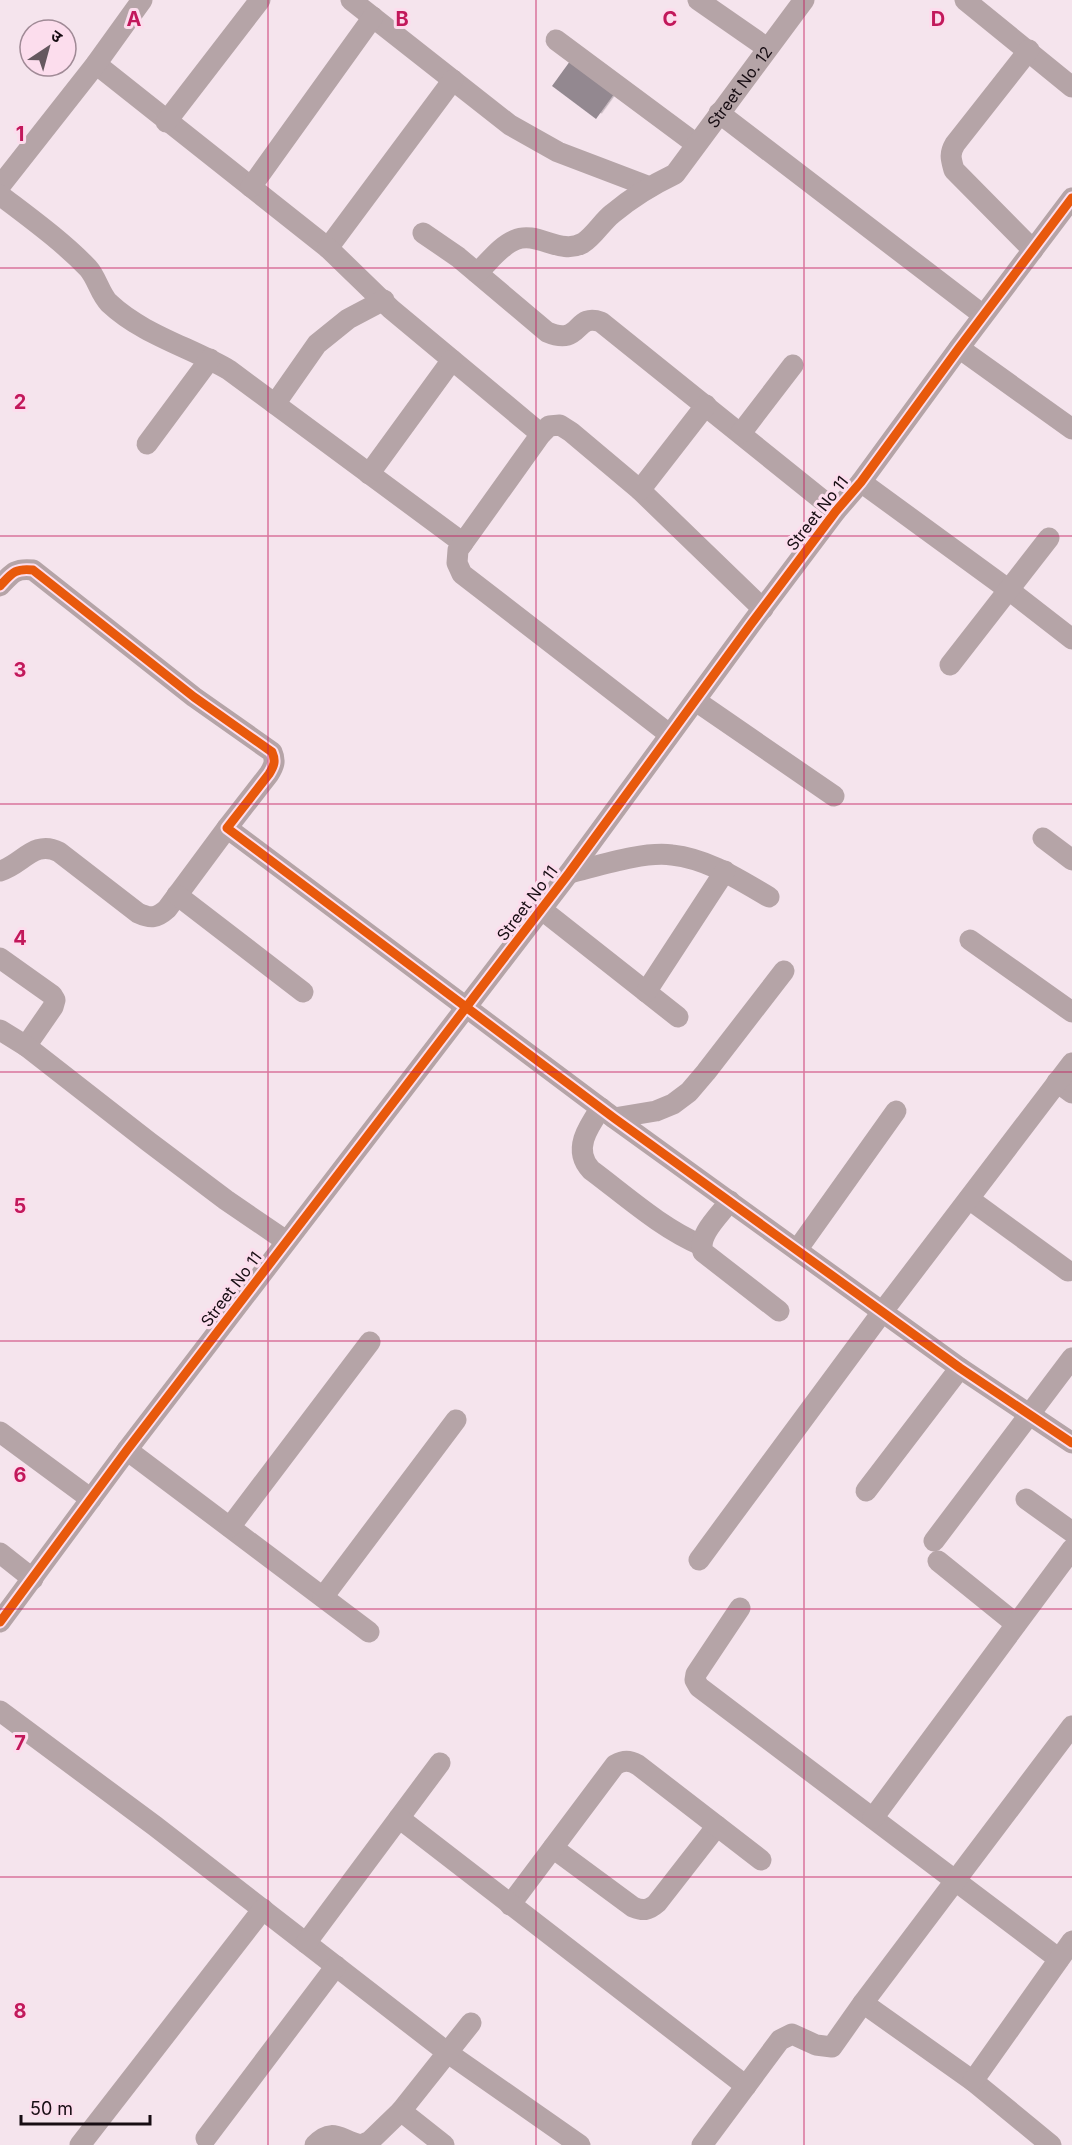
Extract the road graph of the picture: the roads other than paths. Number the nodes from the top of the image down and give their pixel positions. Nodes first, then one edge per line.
1 (142, 0) edge
2 (260, 0) edge
3 (351, 0) edge
4 (698, 0) edge
5 (804, 0) edge
6 (965, 0) edge
7 (373, 17) junction
8 (556, 40) dead end
9 (767, 48) junction
10 (1029, 50) junction
11 (96, 64) junction
12 (453, 80) junction
13 (1070, 80) edge
14 (719, 113) junction
15 (166, 122) junction
16 (696, 144) junction
17 (0, 186) edge
18 (251, 187) junction
19 (650, 187) junction
20 (0, 195) edge
21 (1072, 198) edge
22 (423, 233) dead end
23 (328, 248) junction
24 (1033, 250) junction
25 (477, 273) junction
26 (384, 300) junction
27 (983, 315) junction
28 (958, 348) junction
29 (210, 359) junction
30 (452, 360) junction
31 (793, 365) dead end
32 (274, 404) junction
33 (706, 405) junction
34 (1072, 429) edge
35 (741, 433) junction
36 (541, 434) junction
37 (147, 444) dead end
38 (369, 474) junction
39 (861, 482) junction
40 (640, 490) junction
41 (836, 511) junction
42 (1049, 538) dead end
43 (463, 543) junction
44 (0, 586) edge
45 (1009, 590) junction
46 (763, 609) junction
47 (1072, 639) edge
48 (950, 665) dead end
49 (696, 701) junction
50 (669, 734) junction
51 (834, 796) dead end
52 (227, 828) junction
53 (1042, 838) dead end
54 (1072, 860) edge
55 (0, 871) edge
56 (725, 871) junction
57 (569, 873) junction
58 (177, 895) junction
59 (769, 897) dead end
60 (541, 909) junction
61 (970, 940) dead end
62 (0, 958) edge
63 (784, 971) dead end
64 (303, 992) dead end
65 (646, 992) junction
66 (466, 1008) junction
67 (1072, 1012) edge
68 (678, 1017) dead end
69 (0, 1030) edge
70 (26, 1046) junction
71 (1072, 1063) edge
72 (1065, 1088) edge
73 (896, 1111) dead end
74 (608, 1113) junction
75 (969, 1198) junction
76 (730, 1201) junction
77 (286, 1241) junction
78 (701, 1245) junction
79 (797, 1250) junction
80 (1068, 1270) dead end
81 (779, 1311) dead end
82 (883, 1311) junction
83 (370, 1342) dead end
84 (1072, 1358) edge
85 (960, 1368) junction
86 (1030, 1414) junction
87 (456, 1420) dead end
88 (0, 1432) edge
89 (1072, 1443) edge
90 (127, 1450) junction
91 (866, 1491) dead end
92 (90, 1499) junction
93 (1026, 1499) dead end
94 (230, 1527) junction
95 (1072, 1532) edge
96 (1072, 1550) edge
97 (0, 1553) edge
98 (699, 1560) dead end
99 (33, 1579) junction
100 (323, 1597) junction
101 (740, 1608) dead end
102 (0, 1622) edge
103 (1016, 1624) junction
104 (369, 1632) dead end
105 (0, 1711) edge
106 (1072, 1726) edge
107 (440, 1763) dead end
108 (399, 1818) junction
109 (873, 1818) junction
110 (717, 1826) junction
111 (553, 1848) junction
112 (761, 1860) dead end
113 (955, 1882) junction
114 (510, 1905) junction
115 (263, 1909) junction
116 (1072, 1941) edge
117 (306, 1943) junction
118 (1059, 1959) junction
119 (336, 1966) junction
120 (863, 2003) junction
121 (471, 2023) dead end
122 (448, 2053) junction
123 (974, 2081) junction
124 (746, 2086) junction
125 (401, 2111) junction
126 (206, 2138) dead end
127 (434, 2142) edge
128 (80, 2145) edge
129 (315, 2145) edge
130 (580, 2145) edge
131 (702, 2145) edge
132 (1051, 2145) edge

1 - 11 street
2 - 15 street
3 - 7 street
4 - 9 street
5 - 9 street, Street No. 12
6 - 10 street
7 - 12 street
7 - 18 street
8 - 16 street
9 - 14 street, Street No. 12
10 - 13 street
10 - 24 street
11 - 15 street
11 - 17 street
12 - 19 street
12 - 23 street
14 - 16 street, Street No. 12
14 - 27 street
15 - 18 street
16 - 19 street, Street No. 12
18 - 23 street
19 - 25 street
20 - 29 street
21 - 24 street, Street No 11
22 - 25 street
23 - 26 street
24 - 27 street, Street No 11
25 - 33 street
26 - 30 street
26 - 32 street
27 - 28 street, Street No 11
28 - 34 street
28 - 39 street, Street No 11
29 - 32 street
29 - 37 street
30 - 36 street
30 - 38 street
31 - 35 street
32 - 38 street
33 - 35 street
33 - 40 street
35 - 41 street
36 - 40 street
36 - 43 street
38 - 43 street
39 - 41 street, Street No 11
39 - 45 street
40 - 46 street
41 - 46 street, Street No 11
42 - 45 street
43 - 50 street
44 - 52 street
45 - 47 street
45 - 48 street
46 - 49 street, Street No 11
49 - 50 street, Street No 11
49 - 51 street
50 - 57 street, Street No 11
52 - 58 street
52 - 66 street
53 - 54 street
55 - 58 street
56 - 57 street
56 - 59 street
56 - 65 street
57 - 60 street, Street No 11
58 - 64 street
60 - 65 street
60 - 66 street, Street No 11
61 - 67 street
62 - 70 street
63 - 74 street
65 - 68 street
66 - 74 street
66 - 77 street, Street No 11
69 - 70 street
70 - 77 street
71 - 72 street
72 - 75 street
73 - 79 street
74 - 76 street
74 - 78 street
75 - 80 street
75 - 82 street
76 - 78 street
76 - 79 street
77 - 90 street, Street No 11
78 - 81 street
79 - 82 street
82 - 85 street
82 - 98 street
83 - 94 street
84 - 86 street
85 - 86 street
85 - 91 street
86 - 89 street
86 - 103 street
87 - 100 street
88 - 92 street
90 - 92 street, Street No 11
90 - 94 street
92 - 99 street, Street No 11
93 - 95 street
94 - 100 street
96 - 103 street
97 - 99 street
99 - 102 street, Street No 11
100 - 104 street
101 - 109 street
103 - 109 street
105 - 115 street
106 - 113 street
107 - 108 street
108 - 114 street
108 - 117 street
109 - 113 street
110 - 111 street
110 - 111 street
110 - 112 street
111 - 114 street
113 - 118 street
113 - 120 street
114 - 124 street
115 - 117 street
115 - 128 street
116 - 118 street
117 - 119 street
118 - 123 street
119 - 122 street
119 - 126 street
120 - 123 street
120 - 124 street
121 - 122 street
122 - 125 street
122 - 130 street
123 - 132 street
124 - 131 street
125 - 127 street
125 - 129 street

